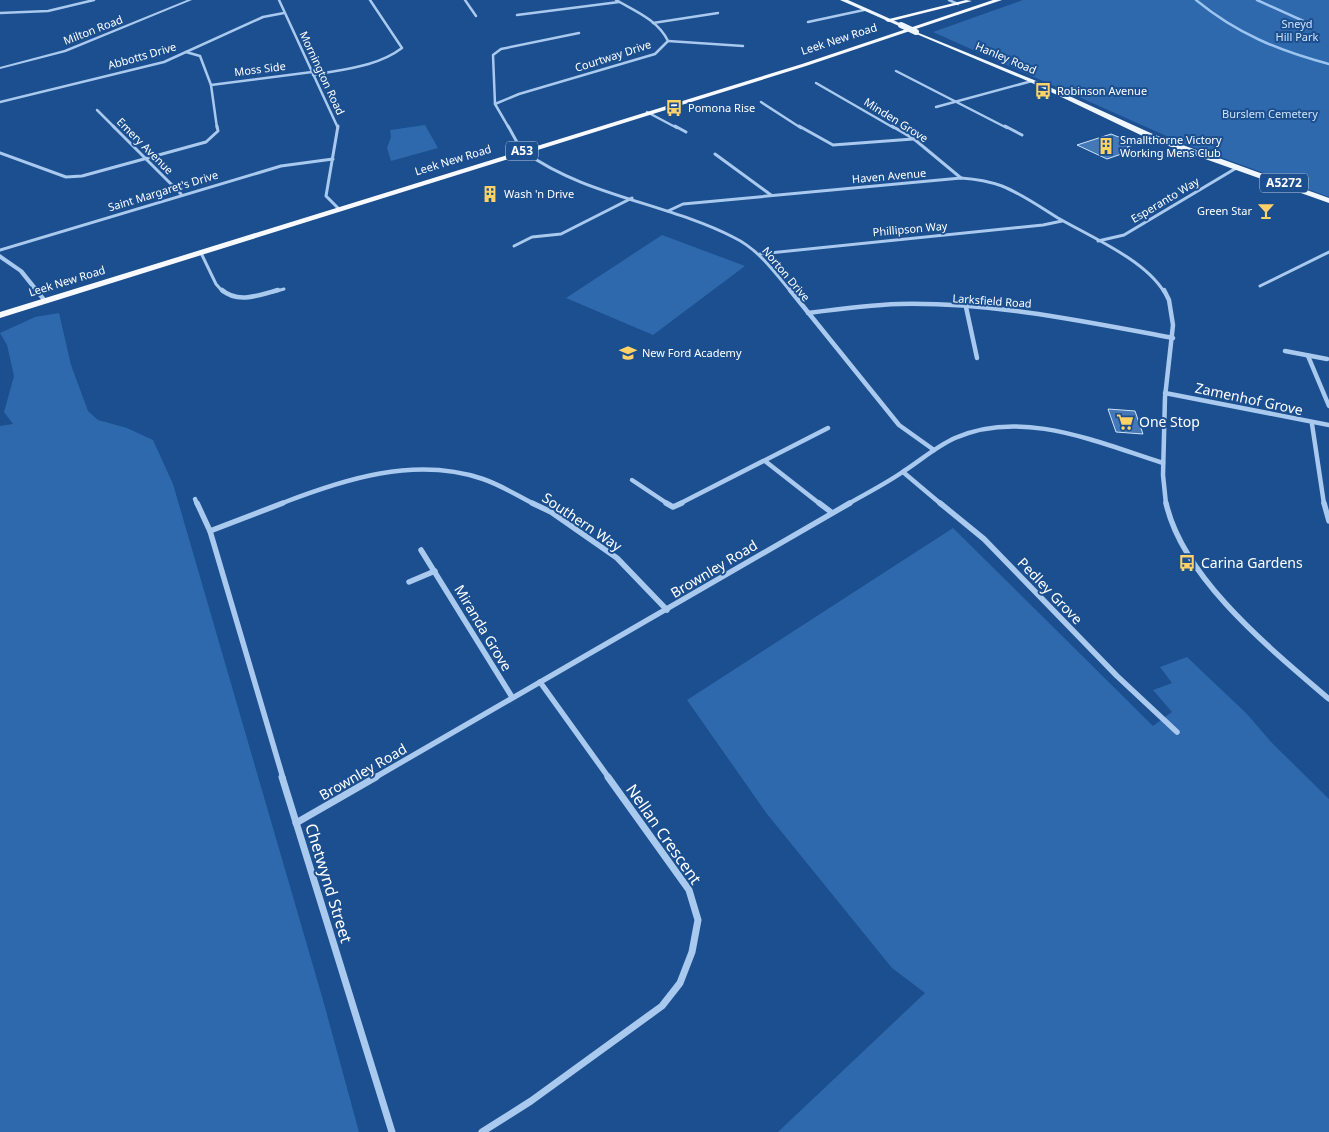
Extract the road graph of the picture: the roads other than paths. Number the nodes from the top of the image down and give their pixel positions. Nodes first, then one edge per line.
1 (94, 0) edge
2 (190, 0) edge
3 (280, 0) edge
4 (370, 0) edge
5 (465, 0) edge
6 (843, 0) edge
7 (949, 0) edge
8 (972, 0) edge
9 (999, 0) edge
10 (617, 1) edge
11 (958, 4) junction
12 (864, 10) junction
13 (718, 12) dead end
14 (0, 13) edge
15 (284, 13) junction
16 (517, 15) dead end
17 (476, 16) dead end
18 (888, 20) junction
19 (808, 22) dead end
20 (653, 23) junction
21 (917, 32) junction
22 (579, 33) dead end
23 (668, 41) junction
24 (743, 46) dead end
25 (186, 52) junction
26 (811, 62) junction
27 (0, 68) edge
28 (896, 72) dead end
29 (312, 73) junction
30 (1032, 81) junction
31 (816, 83) dead end
32 (211, 85) junction
33 (0, 102) edge
34 (761, 102) dead end
35 (954, 102) junction
36 (495, 104) junction
37 (936, 107) dead end
38 (96, 110) dead end
39 (647, 112) junction
40 (686, 132) dead end
41 (1022, 135) dead end
42 (914, 139) junction
43 (524, 151) junction
44 (0, 153) edge
45 (715, 154) dead end
46 (146, 159) junction
47 (333, 160) junction
48 (1238, 166) junction
49 (961, 178) junction
50 (182, 194) junction
51 (771, 195) junction
52 (632, 198) junction
53 (1329, 200) edge
54 (339, 209) junction
55 (668, 210) junction
56 (1062, 221) junction
57 (1098, 241) junction
58 (514, 246) dead end
59 (0, 250) edge
60 (1329, 252) edge
61 (201, 253) junction
62 (760, 254) junction
63 (0, 256) edge
64 (1260, 286) dead end
65 (284, 289) dead end
66 (45, 301) junction
67 (966, 307) junction
68 (808, 313) junction
69 (0, 316) edge
70 (1173, 338) junction
71 (1284, 351) dead end
72 (1308, 356) junction
73 (977, 358) dead end
74 (1327, 360) dead end
75 (1165, 393) junction
76 (1329, 406) edge
77 (1312, 424) junction
78 (1329, 425) edge
79 (828, 428) dead end
80 (934, 450) junction
81 (765, 461) junction
82 (1162, 462) junction
83 (903, 472) junction
84 (632, 480) dead end
85 (195, 499) dead end
86 (831, 512) junction
87 (1329, 521) edge
88 (210, 531) junction
89 (421, 550) dead end
90 (436, 571) junction
91 (409, 582) dead end
92 (667, 610) junction
93 (540, 682) junction
94 (512, 697) junction
95 (1329, 699) edge
96 (1177, 732) dead end
97 (296, 823) junction
98 (392, 1132) edge
99 (482, 1132) edge

1 - 14 street
2 - 27 street, Milton Road
3 - 15 street, Mornington Road
4 - 29 street, Moss Side
5 - 17 street
6 - 12 main road, Hanley Road / A5272
7 - 11 street
8 - 11 highway
9 - 26 highway, Leek New Road / A53
10 - 16 street
10 - 20 street, Courtway Drive
11 - 18 highway
12 - 18 main road, Hanley Road / A5272
12 - 19 street
13 - 20 street
15 - 25 street, Abbotts Drive
15 - 29 street, Mornington Road
18 - 21 main road, Hanley Road / A5272, bridge
20 - 23 street, Courtway Drive
21 - 26 highway
21 - 30 main road, Hanley Road / A5272
22 - 36 street
23 - 24 street
23 - 36 street, Courtway Drive
25 - 32 street
25 - 33 street, Abbotts Drive
26 - 39 highway, Leek New Road / A53
28 - 35 street
29 - 32 street, Moss Side
29 - 47 street, Mornington Road
30 - 35 street
30 - 48 main road, Hanley Road / A5272
31 - 42 street, Minden Grove
32 - 46 street
34 - 42 street
35 - 37 street
35 - 41 street
36 - 43 street
38 - 46 street, Emery Avenue
39 - 40 street
39 - 43 highway, Leek New Road / A53
42 - 49 street, Minden Grove
43 - 52 street, Norton Drive
43 - 54 highway, Leek New Road / A53
44 - 46 street
45 - 51 street
46 - 50 street, Emery Avenue
47 - 50 street, Saint Margaret's Drive
47 - 54 street, Mornington Road
48 - 53 main road, Hanley Road / A5272
48 - 57 street, Esperanto Way
49 - 51 street, Haven Avenue
49 - 56 street, Haven Avenue
50 - 59 street, Saint Margaret's Drive
51 - 55 street, Haven Avenue
52 - 55 street, Norton Drive
52 - 58 street
54 - 61 highway, Leek New Road / A53
55 - 62 street, Norton Drive
56 - 57 street, Haven Avenue
56 - 62 street, Phillipson Way
57 - 70 street, Haven Avenue
60 - 64 street
61 - 65 street
61 - 66 highway, Leek New Road / A53
62 - 68 street, Norton Drive
63 - 66 street
66 - 69 highway, Leek New Road / A53
67 - 68 street, Larksfield Road
67 - 70 street, Larksfield Road
67 - 73 street
68 - 80 street, Norton Drive
70 - 75 street, Haven Avenue
71 - 72 street
72 - 74 street
72 - 76 street
75 - 77 street, Zamenhof Grove
75 - 82 street, Haven Avenue
77 - 78 street, Zamenhof Grove
77 - 87 street
79 - 81 street
80 - 82 street, Brownley Road
80 - 83 street, Brownley Road
81 - 84 street
81 - 86 street
82 - 95 street, Haven Avenue
83 - 86 street, Brownley Road
83 - 96 street, Pedley Grove
85 - 88 street, Chetwynd Street
86 - 92 street, Brownley Road
88 - 92 street, Southern Way
88 - 97 street, Chetwynd Street
89 - 90 street, Miranda Grove
90 - 91 street
90 - 94 street, Miranda Grove
92 - 93 street, Brownley Road
93 - 94 street, Brownley Road
93 - 99 street, Nellan Crescent
94 - 97 street, Brownley Road
97 - 98 street, Chetwynd Street

